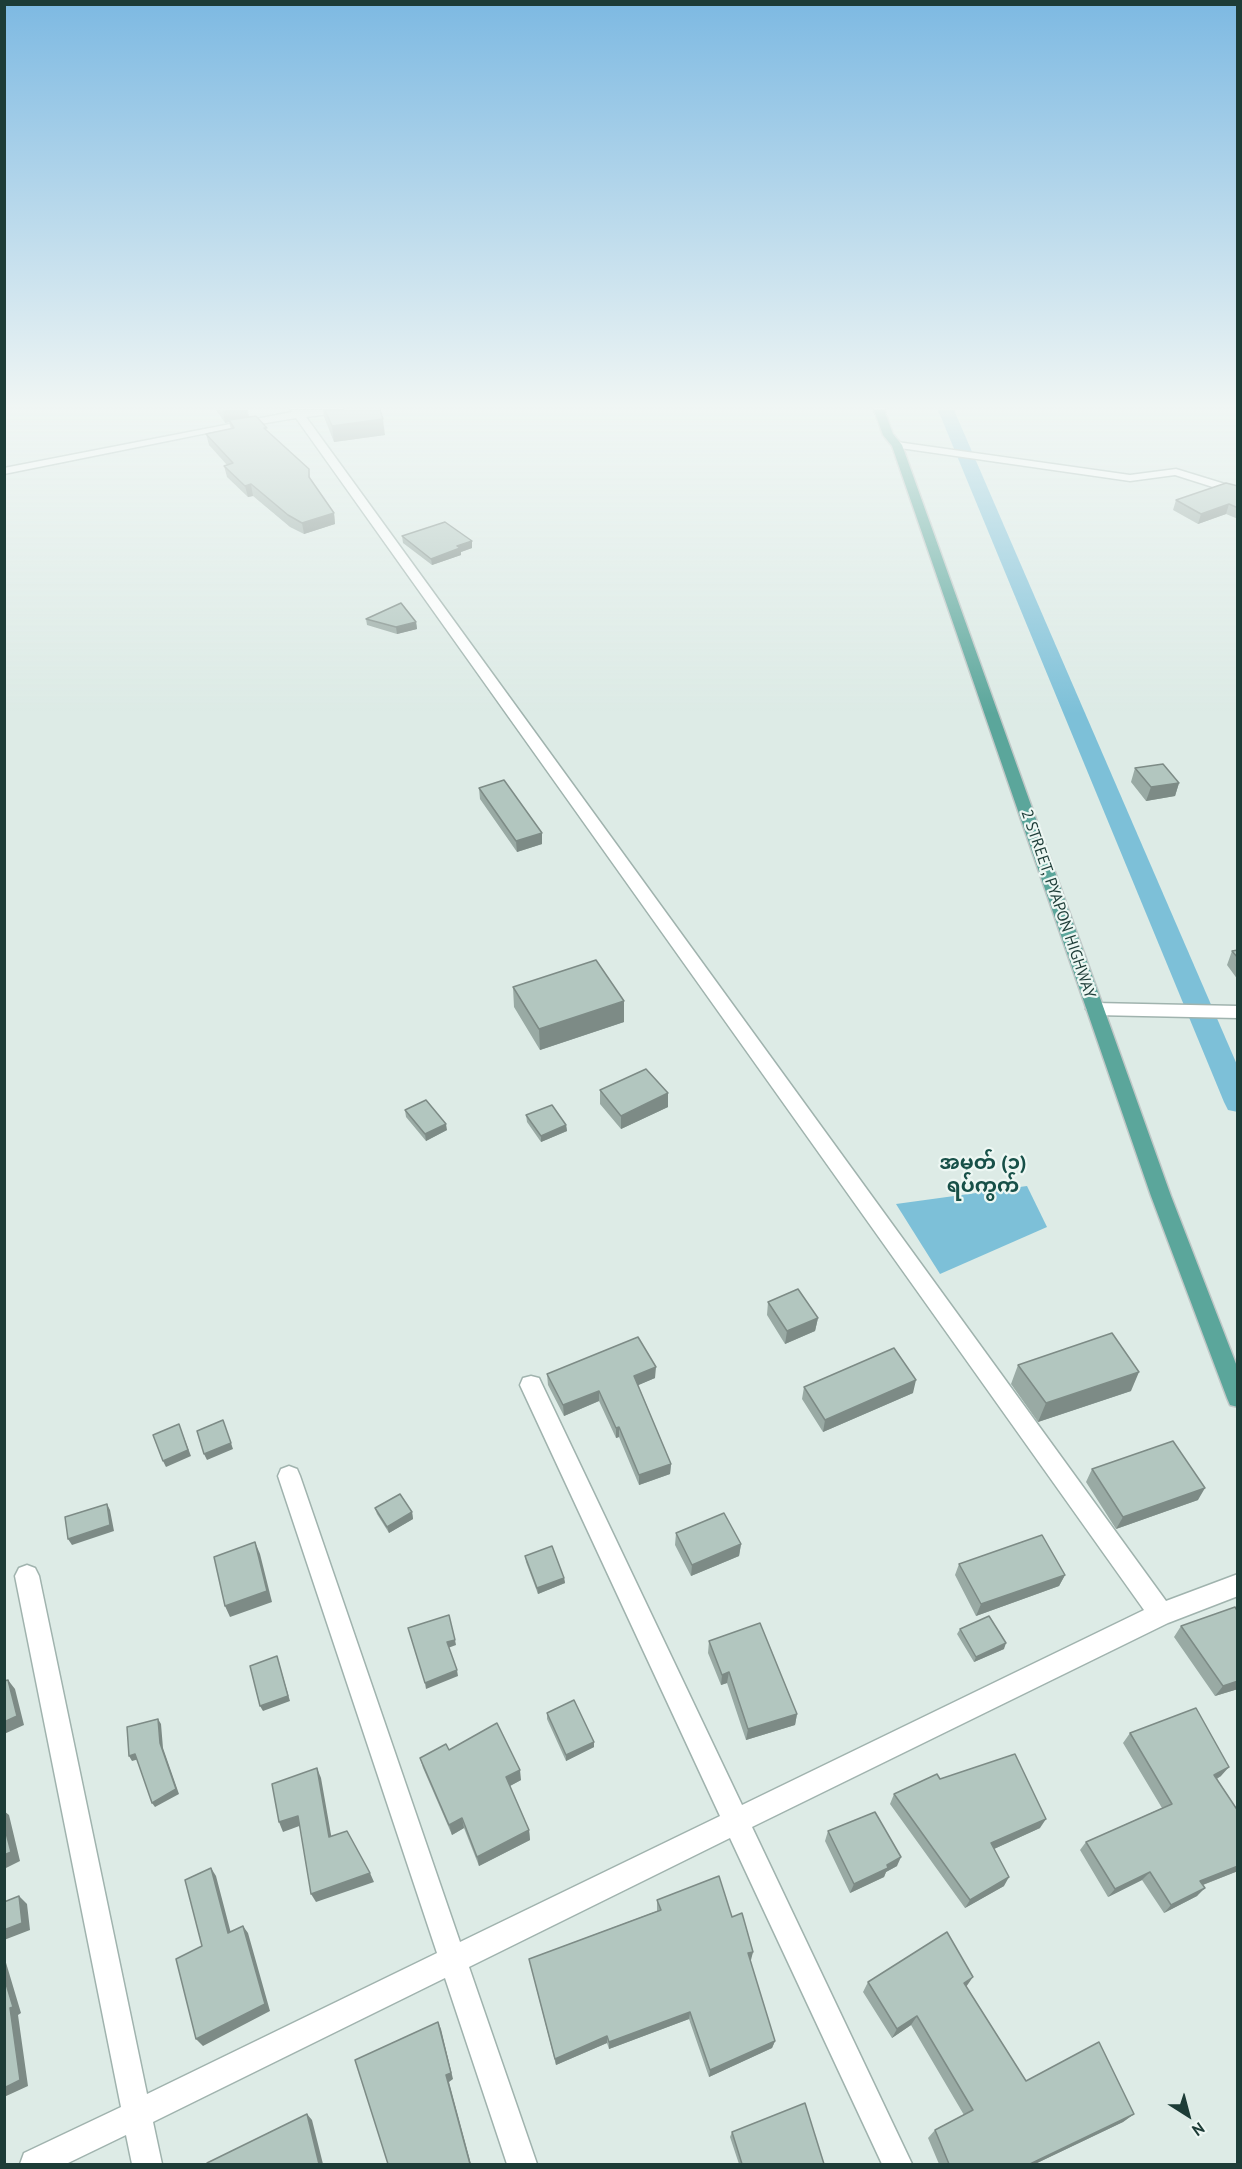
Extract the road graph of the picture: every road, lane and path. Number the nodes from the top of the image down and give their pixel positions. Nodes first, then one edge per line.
1 (369, 511) edge
2 (920, 511) edge
3 (1095, 1009) junction
4 (1238, 1012) edge
5 (531, 1385) dead end
6 (1238, 1398) edge
7 (289, 1476) dead end
8 (27, 1576) dead end
9 (1238, 1585) edge
10 (1161, 1614) junction
11 (737, 1821) junction
12 (453, 1961) junction
13 (137, 2116) junction
14 (35, 2164) edge
15 (147, 2164) edge
16 (522, 2164) edge
17 (897, 2164) edge

1 - 10 street
2 - 3 main road, 2 STREET, PYAPON HIGHWAY
3 - 4 street
3 - 6 main road, 2 STREET, PYAPON HIGHWAY
5 - 11 street
7 - 12 street
8 - 13 street
9 - 10 street
10 - 11 street
11 - 12 street
11 - 17 street
12 - 13 street
12 - 16 street
13 - 14 street
13 - 15 street

